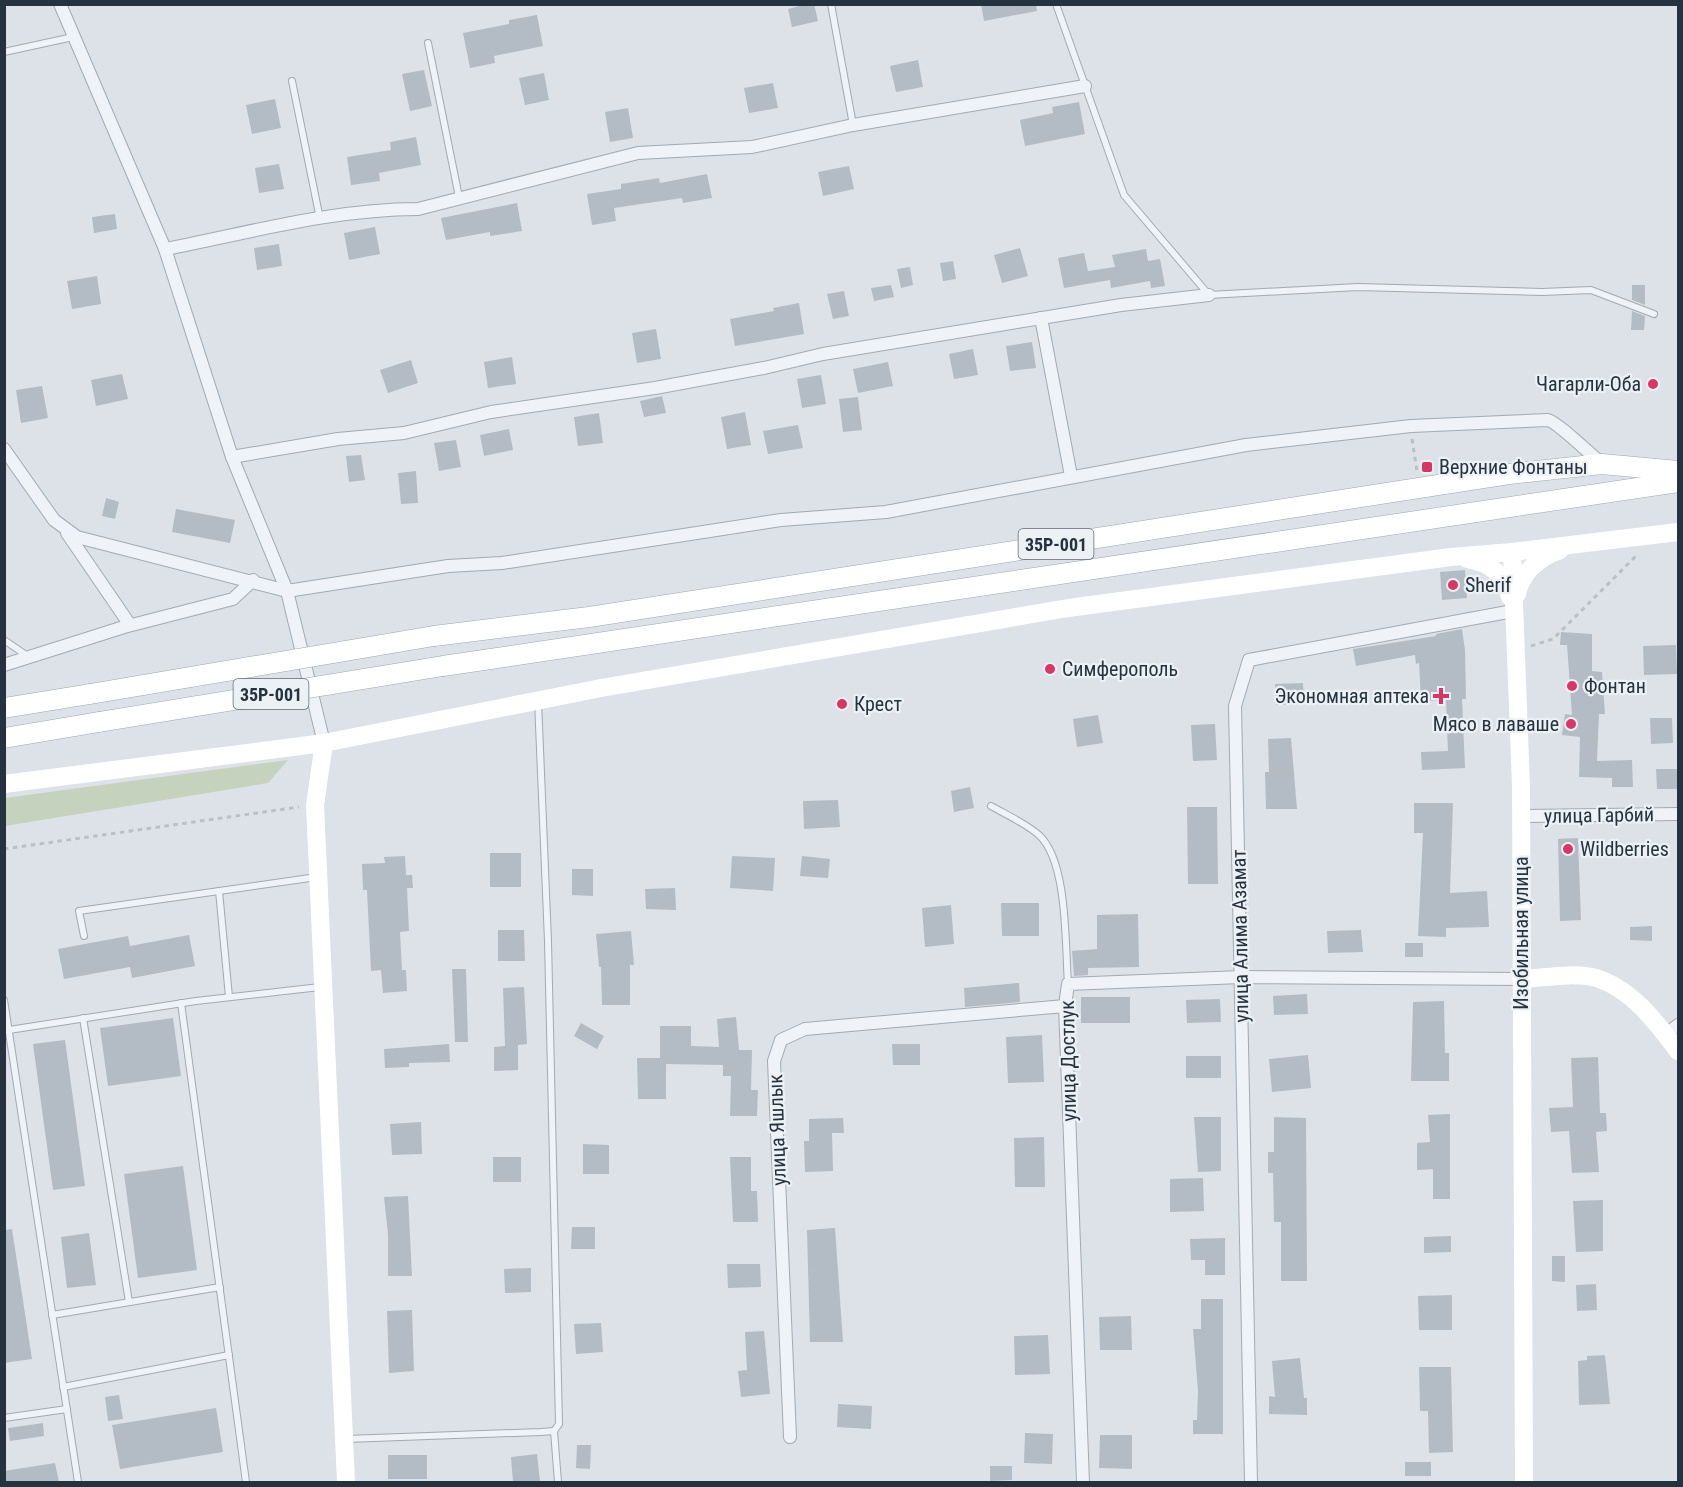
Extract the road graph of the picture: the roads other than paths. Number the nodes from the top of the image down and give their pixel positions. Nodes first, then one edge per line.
1 (60, 4) edge
2 (831, 4) edge
3 (1056, 4) edge
4 (74, 37) junction
5 (428, 44) dead end
6 (4, 52) edge
7 (292, 81) dead end
8 (1085, 86) junction
9 (853, 125) junction
10 (459, 197) junction
11 (320, 219) junction
12 (165, 249) junction
13 (1209, 296) junction
14 (1654, 314) dead end
15 (1041, 318) junction
16 (4, 449) edge
17 (232, 457) junction
18 (1602, 464) junction
19 (1678, 471) edge
20 (1071, 476) junction
21 (1678, 482) edge
22 (65, 530) junction
23 (1678, 532) edge
24 (1583, 543) junction
25 (1512, 552) junction
26 (1454, 557) junction
27 (253, 580) junction
28 (287, 591) junction
29 (1513, 610) junction
30 (130, 625) junction
31 (4, 640) edge
32 (29, 657) junction
33 (4, 665) edge
34 (538, 701) junction
35 (4, 708) edge
36 (4, 738) edge
37 (324, 743) junction
38 (4, 784) edge
39 (991, 806) dead end
40 (1678, 814) edge
41 (1520, 816) junction
42 (318, 876) junction
43 (219, 891) junction
44 (84, 936) dead end
45 (1241, 977) junction
46 (1521, 979) junction
47 (1068, 984) junction
48 (321, 987) junction
49 (229, 997) junction
50 (4, 1000) edge
51 (181, 1003) junction
52 (1065, 1006) junction
53 (83, 1018) junction
54 (1672, 1029) edge
55 (9, 1030) junction
56 (1678, 1051) edge
57 (220, 1287) junction
58 (129, 1302) junction
59 (52, 1315) junction
60 (229, 1355) junction
61 (63, 1387) junction
62 (67, 1409) junction
63 (4, 1418) edge
64 (554, 1431) junction
65 (790, 1437) dead end
66 (344, 1439) junction
67 (78, 1482) edge
68 (246, 1482) edge
69 (346, 1482) edge
70 (558, 1482) edge
71 (1083, 1482) edge
72 (1251, 1482) edge
73 (1524, 1482) edge

1 - 4 street
2 - 9 lane
3 - 8 lane
4 - 6 lane
4 - 12 street
5 - 10 lane
7 - 11 lane
8 - 9 street
8 - 13 lane
9 - 10 street
10 - 11 street
11 - 12 street
12 - 17 street
13 - 14 lane
13 - 15 street
15 - 17 street
15 - 20 street
16 - 22 street
17 - 28 street
18 - 19 main road, 35Р-001
18 - 20 street
18 - 35 main road, 35Р-001, bridge
20 - 28 street
21 - 36 main road, 35Р-001, bridge
22 - 27 street
22 - 30 street
23 - 24 main road
24 - 25 main road
24 - 29 main road
25 - 26 main road
25 - 29 main road, Изобильная улица
26 - 29 main road
26 - 34 main road
27 - 28 street
27 - 30 street
28 - 37 street
29 - 41 main road, Изобильная улица
29 - 45 street, улица Алима Азамат
30 - 32 street
31 - 32 lane
32 - 33 street
34 - 37 main road
34 - 64 lane
37 - 38 main road
37 - 42 main road
39 - 47 lane
40 - 41 street, улица Гарбий
41 - 46 main road, Изобильная улица
42 - 43 lane
42 - 48 main road
43 - 44 lane
43 - 49 lane
45 - 46 street, улица Достлук
45 - 47 street, улица Достлук
45 - 72 street, улица Алима Азамат
46 - 54 main road
46 - 73 main road, Изобильная улица
47 - 52 street, улица Достлук
48 - 49 lane
48 - 66 main road
49 - 51 lane
50 - 55 lane
51 - 53 lane
51 - 57 lane
52 - 65 street, улица Яшлык
52 - 71 street, улица Достлук
53 - 55 lane
53 - 58 lane
54 - 56 main road
55 - 59 lane
57 - 58 lane
57 - 60 lane
58 - 59 lane
59 - 61 lane
60 - 61 lane
60 - 68 lane
61 - 62 lane
62 - 63 lane
62 - 67 lane
64 - 66 lane
64 - 70 lane
66 - 69 main road

